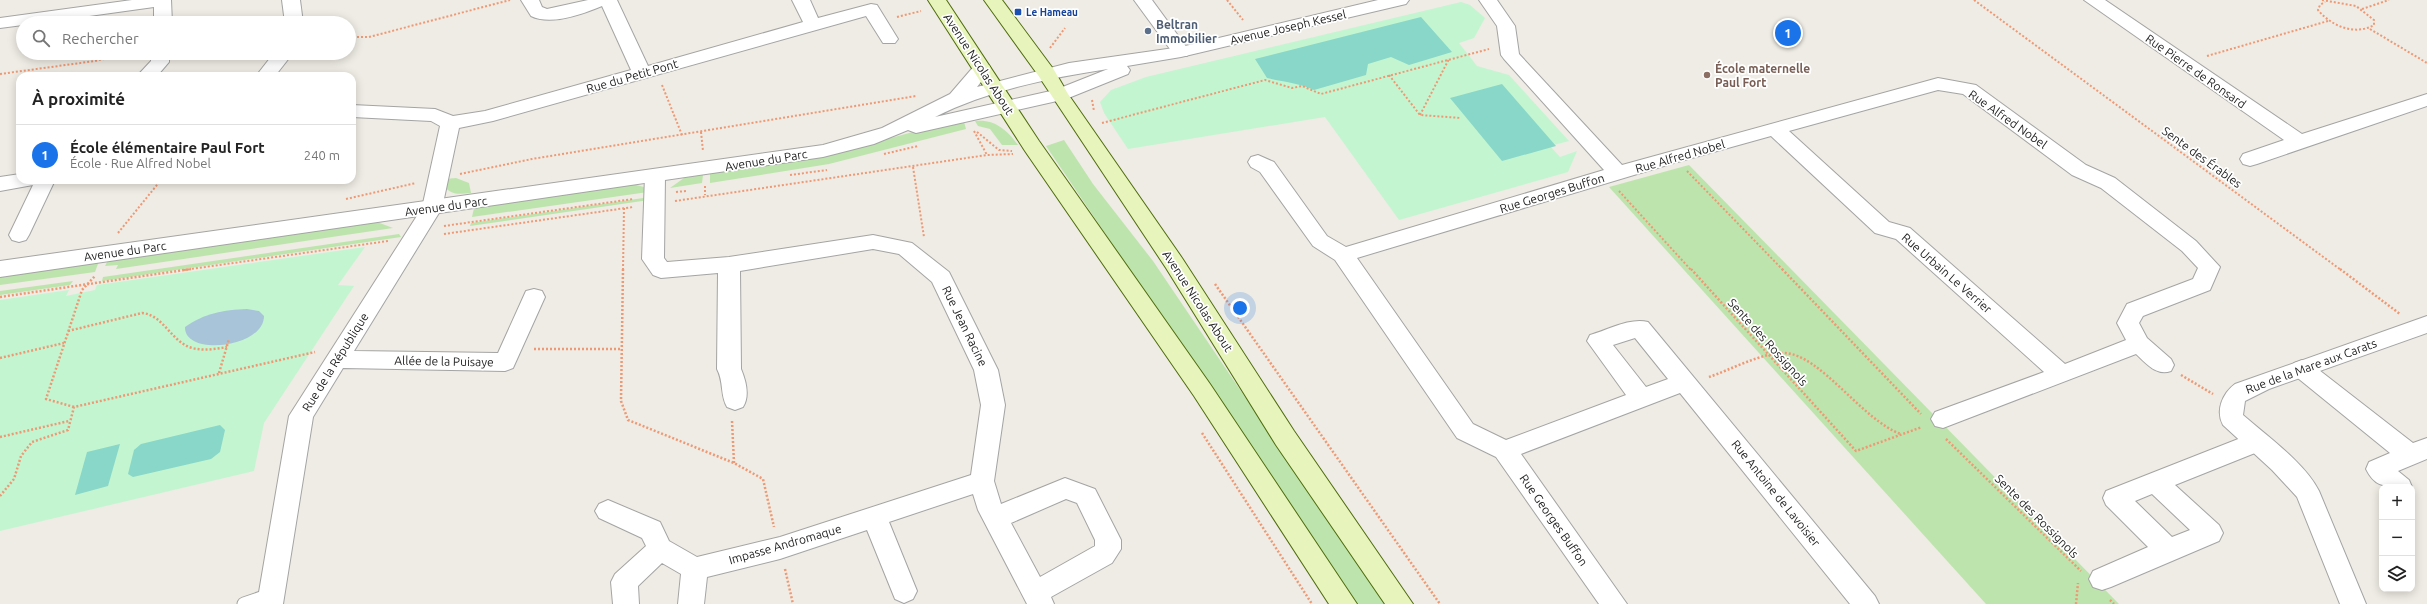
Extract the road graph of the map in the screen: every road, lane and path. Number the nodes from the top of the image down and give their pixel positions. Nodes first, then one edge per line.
1 (163, 0) edge
2 (291, 0) edge
3 (512, 0) edge
4 (530, 0) edge
5 (602, 0) edge
6 (608, 0) edge
7 (801, 0) edge
8 (938, 0) edge
9 (993, 0) edge
10 (1143, 0) edge
11 (1227, 0) edge
12 (1400, 0) edge
13 (1488, 0) edge
14 (1974, 0) edge
15 (2093, 0) edge
16 (2322, 0) edge
17 (2389, 0) edge
18 (2325, 2) junction
19 (2361, 9) junction
20 (922, 11) dead end
21 (50, 16) edge
22 (163, 16) edge
23 (293, 16) edge
24 (16, 21) edge
25 (1243, 21) dead end
26 (2328, 21) junction
27 (879, 22) junction
28 (0, 23) edge
29 (813, 25) junction
30 (1066, 28) dead end
31 (2370, 29) junction
32 (356, 37) edge
33 (889, 39) dead end
34 (1507, 44) junction
35 (1049, 50) dead end
36 (1181, 52) junction
37 (1152, 58) junction
38 (1449, 59) junction
39 (103, 60) edge
40 (160, 60) edge
41 (278, 60) edge
42 (2184, 62) junction
43 (2427, 63) edge
44 (982, 69) junction
45 (649, 71) junction
46 (150, 72) edge
47 (268, 72) edge
48 (0, 74) edge
49 (1047, 74) junction
50 (1389, 75) junction
51 (993, 87) junction
52 (924, 95) dead end
53 (1059, 95) junction
54 (957, 98) junction
55 (2427, 100) edge
56 (1007, 108) junction
57 (356, 111) edge
58 (1420, 115) junction
59 (1461, 118) dead end
60 (450, 123) junction
61 (1106, 129) dead end
62 (1775, 129) junction
63 (974, 131) dead end
64 (889, 132) junction
65 (682, 135) junction
66 (2300, 142) junction
67 (1020, 154) junction
68 (987, 155) junction
69 (1673, 156) junction
70 (2250, 159) dead end
71 (1258, 162) dead end
72 (913, 167) junction
73 (655, 176) junction
74 (438, 179) junction
75 (16, 182) edge
76 (1618, 182) junction
77 (0, 184) edge
78 (42, 184) edge
79 (158, 184) edge
80 (342, 200) dead end
81 (655, 204) junction
82 (432, 208) junction
83 (624, 208) junction
84 (125, 234) dead end
85 (444, 234) dead end
86 (19, 235) dead end
87 (394, 240) dead end
88 (926, 245) dead end
89 (106, 254) junction
90 (1344, 255) junction
91 (729, 265) junction
92 (0, 269) edge
93 (1211, 279) dead end
94 (87, 284) junction
95 (0, 297) edge
96 (534, 297) dead end
97 (2395, 318) dead end
98 (2424, 326) edge
99 (68, 331) junction
100 (229, 339) dead end
101 (64, 343) junction
102 (2139, 344) junction
103 (227, 347) junction
104 (511, 348) junction
105 (621, 349) junction
106 (340, 354) junction
107 (1769, 357) junction
108 (0, 358) edge
109 (2163, 365) joint
110 (2302, 369) junction
111 (219, 373) junction
112 (2062, 375) junction
113 (1685, 382) junction
114 (2214, 394) dead end
115 (1641, 398) junction
116 (735, 401) joint
117 (74, 407) junction
118 (69, 420) junction
119 (1934, 425) junction
120 (1201, 432) dead end
121 (1902, 434) junction
122 (0, 437) edge
123 (2256, 442) junction
124 (1505, 450) junction
125 (2419, 451) edge
126 (734, 463) junction
127 (982, 481) junction
128 (2156, 482) junction
129 (2396, 484) edge
130 (0, 496) edge
131 (608, 511) dead end
132 (874, 517) junction
133 (995, 518) junction
134 (780, 548) junction
135 (660, 549) junction
136 (2168, 550) junction
137 (695, 569) junction
138 (2078, 569) junction
139 (2098, 584) junction
140 (904, 592) dead end
141 (1038, 599) edge
142 (270, 600) edge
143 (244, 604) edge
144 (626, 604) edge
145 (691, 604) edge
146 (793, 604) edge
147 (1312, 604) edge
148 (1344, 604) edge
149 (1400, 604) edge
150 (1440, 604) edge
151 (1614, 604) edge
152 (1866, 604) edge
153 (2076, 604) edge
154 (2114, 604) edge
155 (2353, 604) edge

1 - 21 street
1 - 22 street
2 - 23 street
3 - 32 path
4 - 5 street
6 - 45 street
7 - 29 street
8 - 44 main road, Avenue Nicolas About
9 - 49 main road, Avenue Nicolas About
10 - 36 street
11 - 25 path
12 - 36 street, Avenue Joseph Kessel
13 - 34 street, Rue Georges Buffon
14 - 97 path, Sente des Érables
15 - 42 street, Rue Pierre de Ronsard
16 - 18 path
17 - 19 path
18 - 19 path
18 - 26 path
19 - 31 path
20 - 27 path
24 - 28 street
26 - 31 path
26 - 42 path
27 - 29 street, Rue du Petit Pont
27 - 33 street, Rue du Petit Pont
29 - 45 street, Rue du Petit Pont
30 - 35 path
31 - 43 path
34 - 38 path
34 - 76 street, Rue Georges Buffon
36 - 37 street, Avenue Joseph Kessel
37 - 49 street, Avenue Joseph Kessel
37 - 53 street, Avenue Joseph Kessel
38 - 50 path
38 - 58 path
39 - 48 path
40 - 46 street
41 - 47 street
42 - 66 street, Rue Pierre de Ronsard
44 - 51 main road, Avenue Nicolas About
44 - 54 street, Avenue du Parc
45 - 60 street, Rue du Petit Pont
45 - 65 path
49 - 51 street, Avenue Joseph Kessel
49 - 53 main road, Avenue Nicolas About
50 - 58 path
50 - 61 path
51 - 54 street, Avenue du Parc
51 - 56 main road, Avenue Nicolas About
52 - 65 path
53 - 56 street, Avenue Joseph Kessel
53 - 149 main road, Avenue Nicolas About
54 - 64 street, Avenue du Parc
55 - 66 street
56 - 64 street, Avenue du Parc
56 - 67 main road, Avenue Nicolas About
57 - 60 street
58 - 59 path
60 - 74 street
62 - 69 street, Rue Alfred Nobel
62 - 102 street, Rue Alfred Nobel
62 - 112 street, Rue Urbain Le Verrier
63 - 68 path
64 - 73 street, Avenue du Parc
65 - 74 path
66 - 70 street
67 - 68 path
67 - 148 main road, Avenue Nicolas About
68 - 72 path
69 - 76 street, Rue Alfred Nobel
69 - 119 path, Sente des Rossignols
71 - 90 street, Rue Georges Buffon
72 - 81 path
72 - 88 path
73 - 81 street, Rue Jean Racine
73 - 82 street, Avenue du Parc
74 - 80 path
74 - 82 street
75 - 77 street
76 - 90 street, Rue Georges Buffon
76 - 107 path, Sente des Rossignols
78 - 86 street
79 - 84 path
81 - 83 path
81 - 91 street, Rue Jean Racine
82 - 89 street, Avenue du Parc
82 - 106 street, Rue de la République
83 - 85 path
83 - 105 path
87 - 94 path
89 - 92 street, Avenue du Parc
89 - 94 path
90 - 124 street, Rue Georges Buffon
91 - 116 street
91 - 127 street, Rue Jean Racine
93 - 150 path
94 - 95 path
94 - 99 path
96 - 104 street, Allée de la Puisaye
98 - 110 street, Rue de la Mare aux Carats
99 - 101 path
99 - 103 path
100 - 103 path
101 - 108 path
101 - 117 path
102 - 109 street, Rue Alfred Nobel
102 - 112 street
103 - 111 path
104 - 105 path
104 - 106 street, Allée de la Puisaye
105 - 126 path
106 - 111 path
106 - 142 street, Rue de la République
107 - 113 path
107 - 121 path
107 - 121 path, Sente des Rossignols
109 - 114 path
110 - 123 street, Rue de la Mare aux Carats
110 - 125 street
111 - 117 path
112 - 119 street
113 - 115 street
113 - 115 street, Rue Antoine de Lavoisier
113 - 152 street, Rue Antoine de Lavoisier
115 - 124 street
116 - 126 path
117 - 118 path
118 - 122 path
118 - 130 path
119 - 121 path, Sente des Rossignols
119 - 138 path, Sente des Rossignols
120 - 147 path
123 - 128 street
123 - 155 street, Rue de la Mare aux Carats
124 - 151 street, Rue Georges Buffon
125 - 129 street
126 - 134 path
127 - 132 street, Impasse Andromaque
127 - 133 street, Rue Jean Racine
128 - 136 street
128 - 136 street
131 - 135 street
132 - 134 street, Impasse Andromaque
132 - 140 street
133 - 141 street, Rue Jean Racine
133 - 141 street
134 - 137 street, Impasse Andromaque
134 - 146 path
135 - 137 street
135 - 144 street
136 - 139 street
137 - 145 street
138 - 139 path, Sente des Rossignols
138 - 153 path
139 - 154 path, Sente des Rossignols
142 - 143 lane

